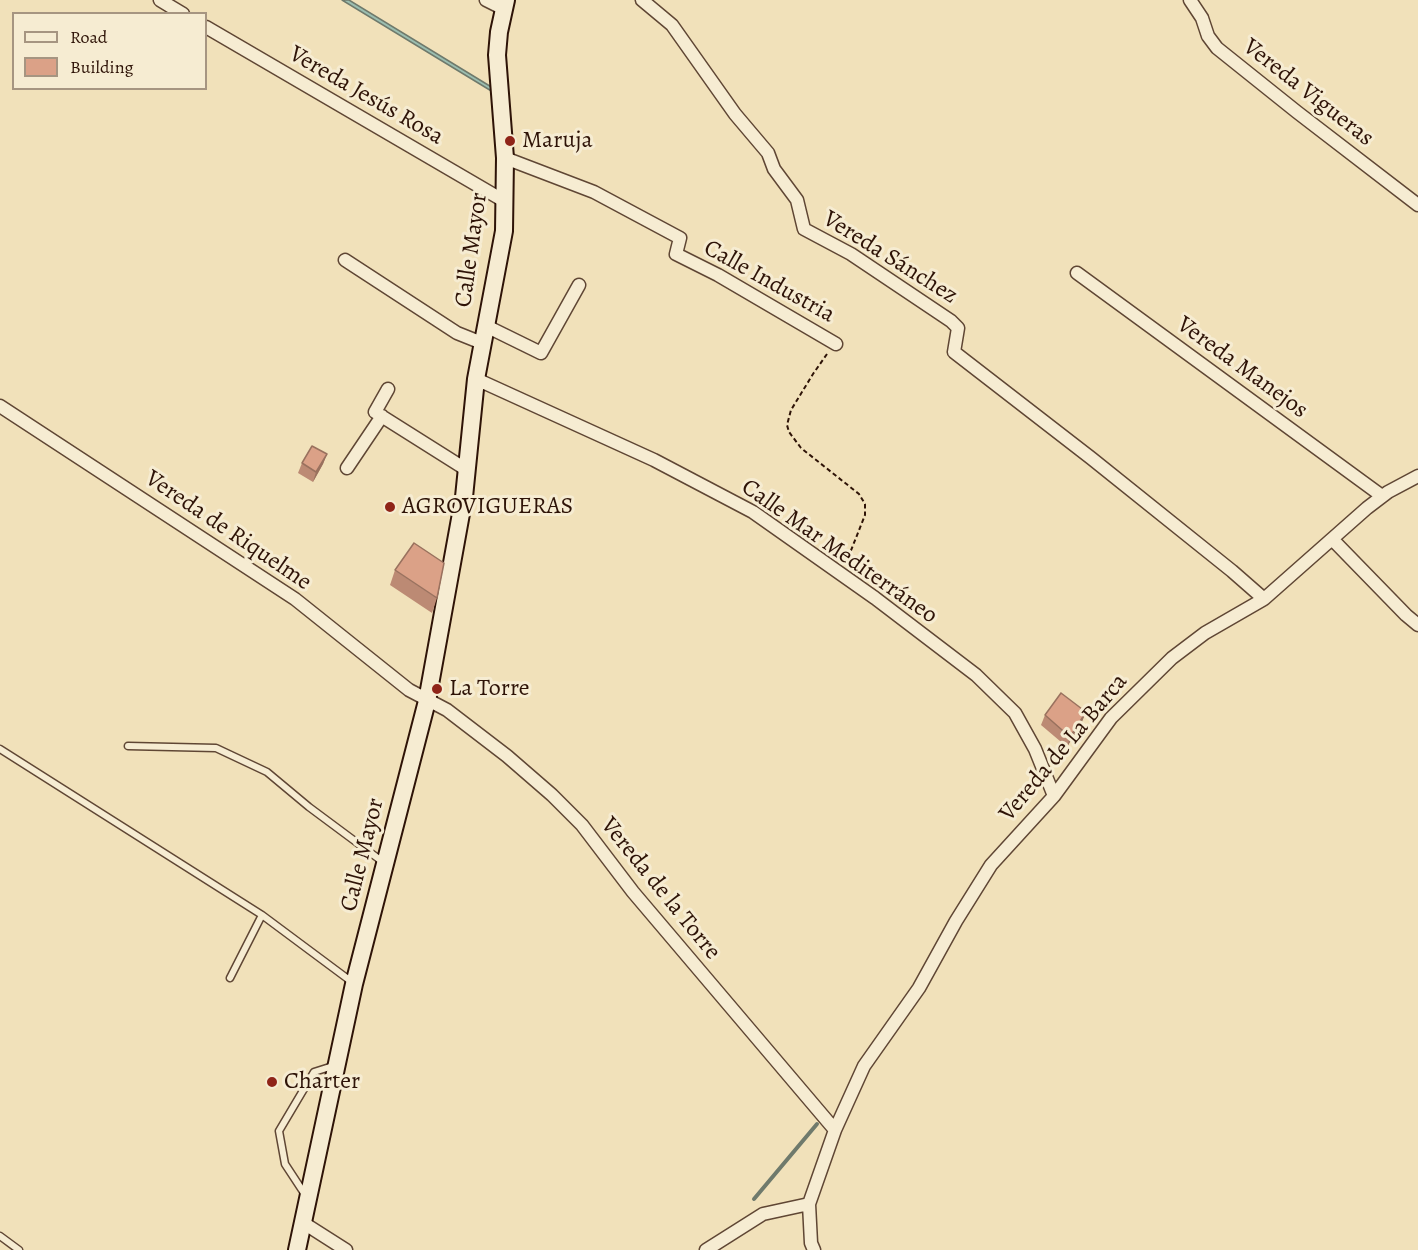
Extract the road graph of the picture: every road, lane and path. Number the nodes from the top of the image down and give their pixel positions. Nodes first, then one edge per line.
1 (160, 0) edge
2 (486, 0) edge
3 (642, 0) edge
4 (1190, 0) edge
5 (505, 5) edge
6 (180, 12) edge
7 (207, 28) edge
8 (505, 158) junction
9 (506, 202) junction
10 (1418, 206) edge
11 (345, 260) dead end
12 (1077, 273) dead end
13 (579, 285) dead end
14 (486, 326) junction
15 (482, 343) junction
16 (836, 344) joint
17 (476, 379) junction
18 (388, 389) dead end
19 (0, 406) edge
20 (382, 416) junction
21 (347, 468) dead end
22 (467, 470) junction
23 (1418, 476) edge
24 (1382, 496) junction
25 (1332, 539) junction
26 (841, 573) junction
27 (1264, 599) junction
28 (1418, 625) edge
29 (427, 701) junction
30 (128, 746) dead end
31 (0, 749) edge
32 (1054, 796) junction
33 (385, 864) junction
34 (262, 915) junction
35 (230, 978) dead end
36 (354, 984) junction
37 (337, 1065) junction
38 (835, 1130) junction
39 (307, 1198) junction
40 (809, 1204) junction
41 (302, 1222) junction
42 (0, 1236) edge
43 (19, 1250) edge
44 (297, 1250) edge
45 (346, 1250) edge
46 (706, 1250) edge
47 (814, 1250) edge

1 - 6 street
2 - 5 street
3 - 27 street, Vereda Sánchez
4 - 10 street, Vereda Vigueras
5 - 8 main road, Calle Mayor
7 - 9 street, Vereda Jesús Rosa
8 - 9 main road, Calle Mayor
8 - 16 street, Calle Industria
9 - 14 main road, Calle Mayor
11 - 15 street
12 - 24 street, Vereda Manejos
13 - 14 street
14 - 15 main road, Calle Mayor
15 - 17 main road, Calle Mayor
16 - 26 path
17 - 22 main road, Calle Mayor
17 - 26 street, Calle Mar Mediterráneo
18 - 20 street
19 - 29 street, Vereda de Riquelme
20 - 21 street
20 - 22 street
22 - 29 main road, Calle Mayor
23 - 24 street, Vereda de La Barca
24 - 25 street, Vereda de La Barca
25 - 27 street, Vereda de La Barca
25 - 28 street
26 - 32 street, Calle Mar Mediterráneo
27 - 32 street, Vereda de La Barca
29 - 33 main road, Calle Mayor
29 - 38 street, Vereda de la Torre
30 - 33 lane
31 - 34 lane
32 - 38 street, Vereda de La Barca
33 - 36 main road, Calle Mayor
34 - 35 lane
34 - 36 lane
36 - 37 main road, Calle Mayor
37 - 39 main road, Calle Mayor
37 - 39 lane
38 - 40 street, Vereda de La Barca
39 - 41 main road, Calle Mayor
40 - 46 street
40 - 47 street
41 - 44 main road, Calle Mayor
41 - 45 street
42 - 43 lane

